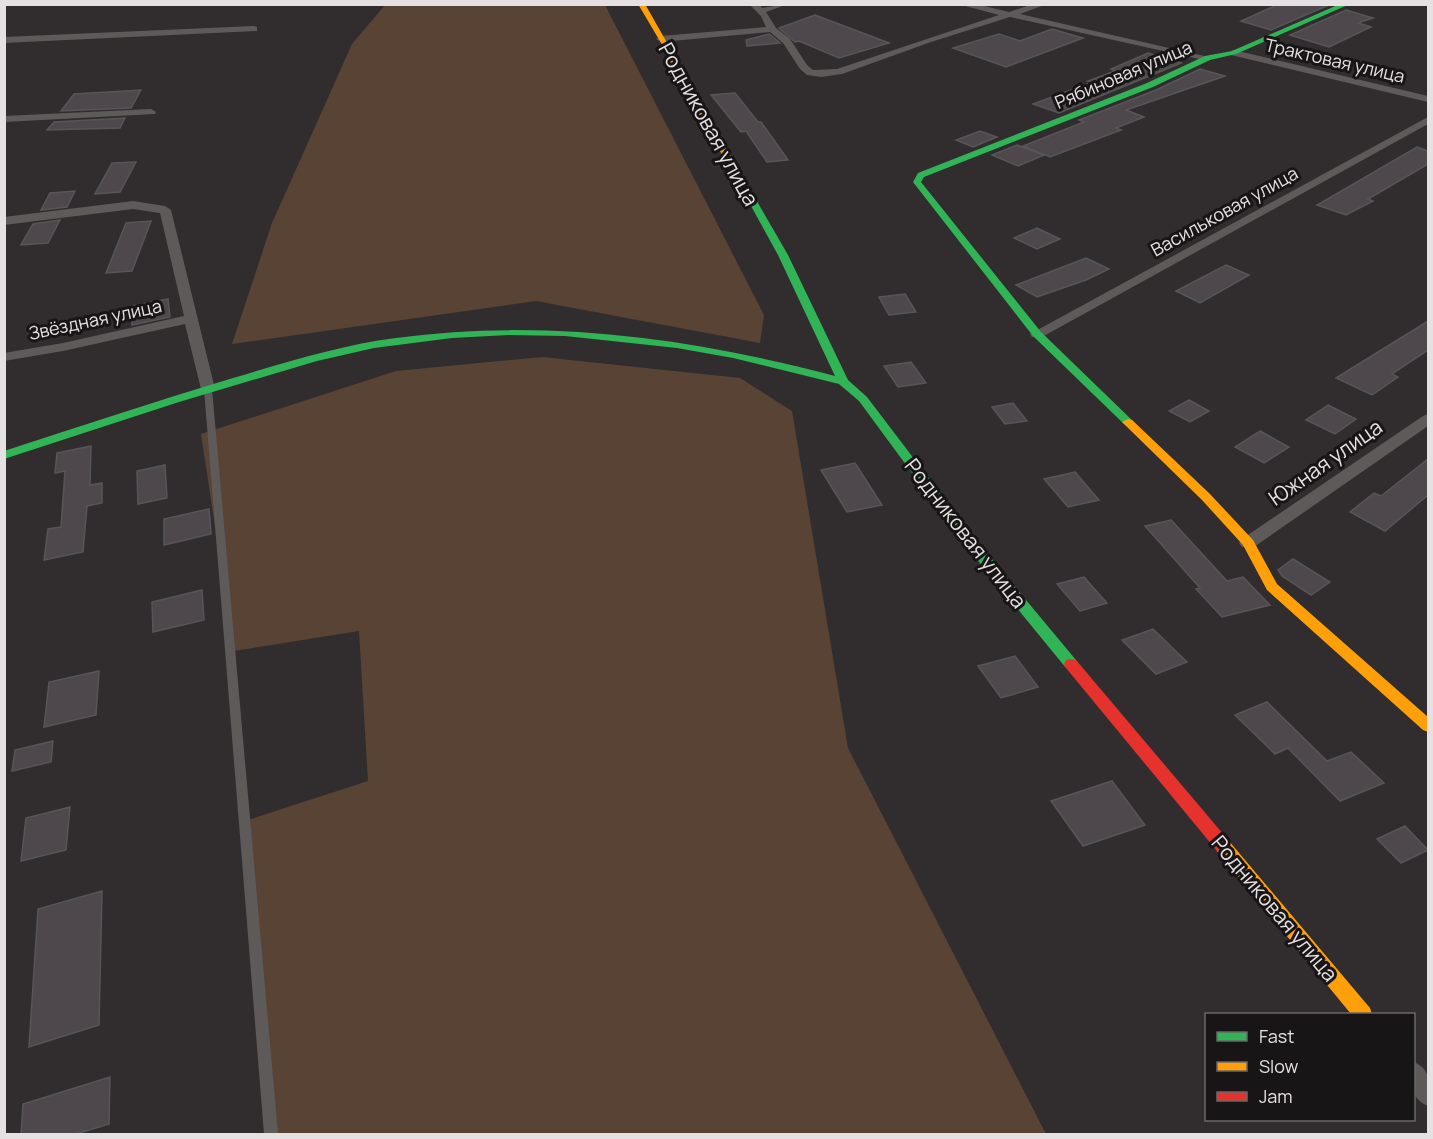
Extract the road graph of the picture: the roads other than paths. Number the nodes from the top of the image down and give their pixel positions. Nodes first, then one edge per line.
1 (641, 4) edge
2 (784, 4) edge
3 (962, 4) edge
4 (1043, 4) edge
5 (1347, 4) edge
6 (756, 8) edge
7 (1013, 14) junction
8 (254, 29) dead end
9 (772, 29) junction
10 (661, 39) junction
11 (4, 40) edge
12 (1234, 53) junction
13 (1208, 58) junction
14 (1428, 99) edge
15 (151, 112) dead end
16 (4, 119) edge
17 (1428, 120) edge
18 (4, 221) edge
19 (192, 318) junction
20 (1037, 334) junction
21 (4, 357) edge
22 (843, 382) junction
23 (208, 389) junction
24 (1428, 419) edge
25 (4, 455) edge
26 (1248, 543) junction
27 (1428, 726) edge
28 (1363, 1013) edge
29 (1415, 1077) edge
30 (1428, 1093) edge
31 (272, 1134) edge

1 - 10 street, Родниковая улица
2 - 6 street
3 - 7 street
4 - 7 street
5 - 12 street, Рябиновая улица
6 - 9 street
7 - 9 street
7 - 13 street
8 - 11 street
9 - 10 street
10 - 22 street, Родниковая улица
12 - 13 street, Рябиновая улица
12 - 14 street, Трактовая улица
13 - 20 street, Рябиновая улица
15 - 16 street
17 - 20 street, Васильковая улица
18 - 19 street
19 - 21 street, Звёздная улица
19 - 23 street
20 - 26 street
22 - 23 street
22 - 28 street, Родниковая улица
23 - 25 street
23 - 31 lane
24 - 26 street, Южная улица
26 - 27 street
29 - 30 street

